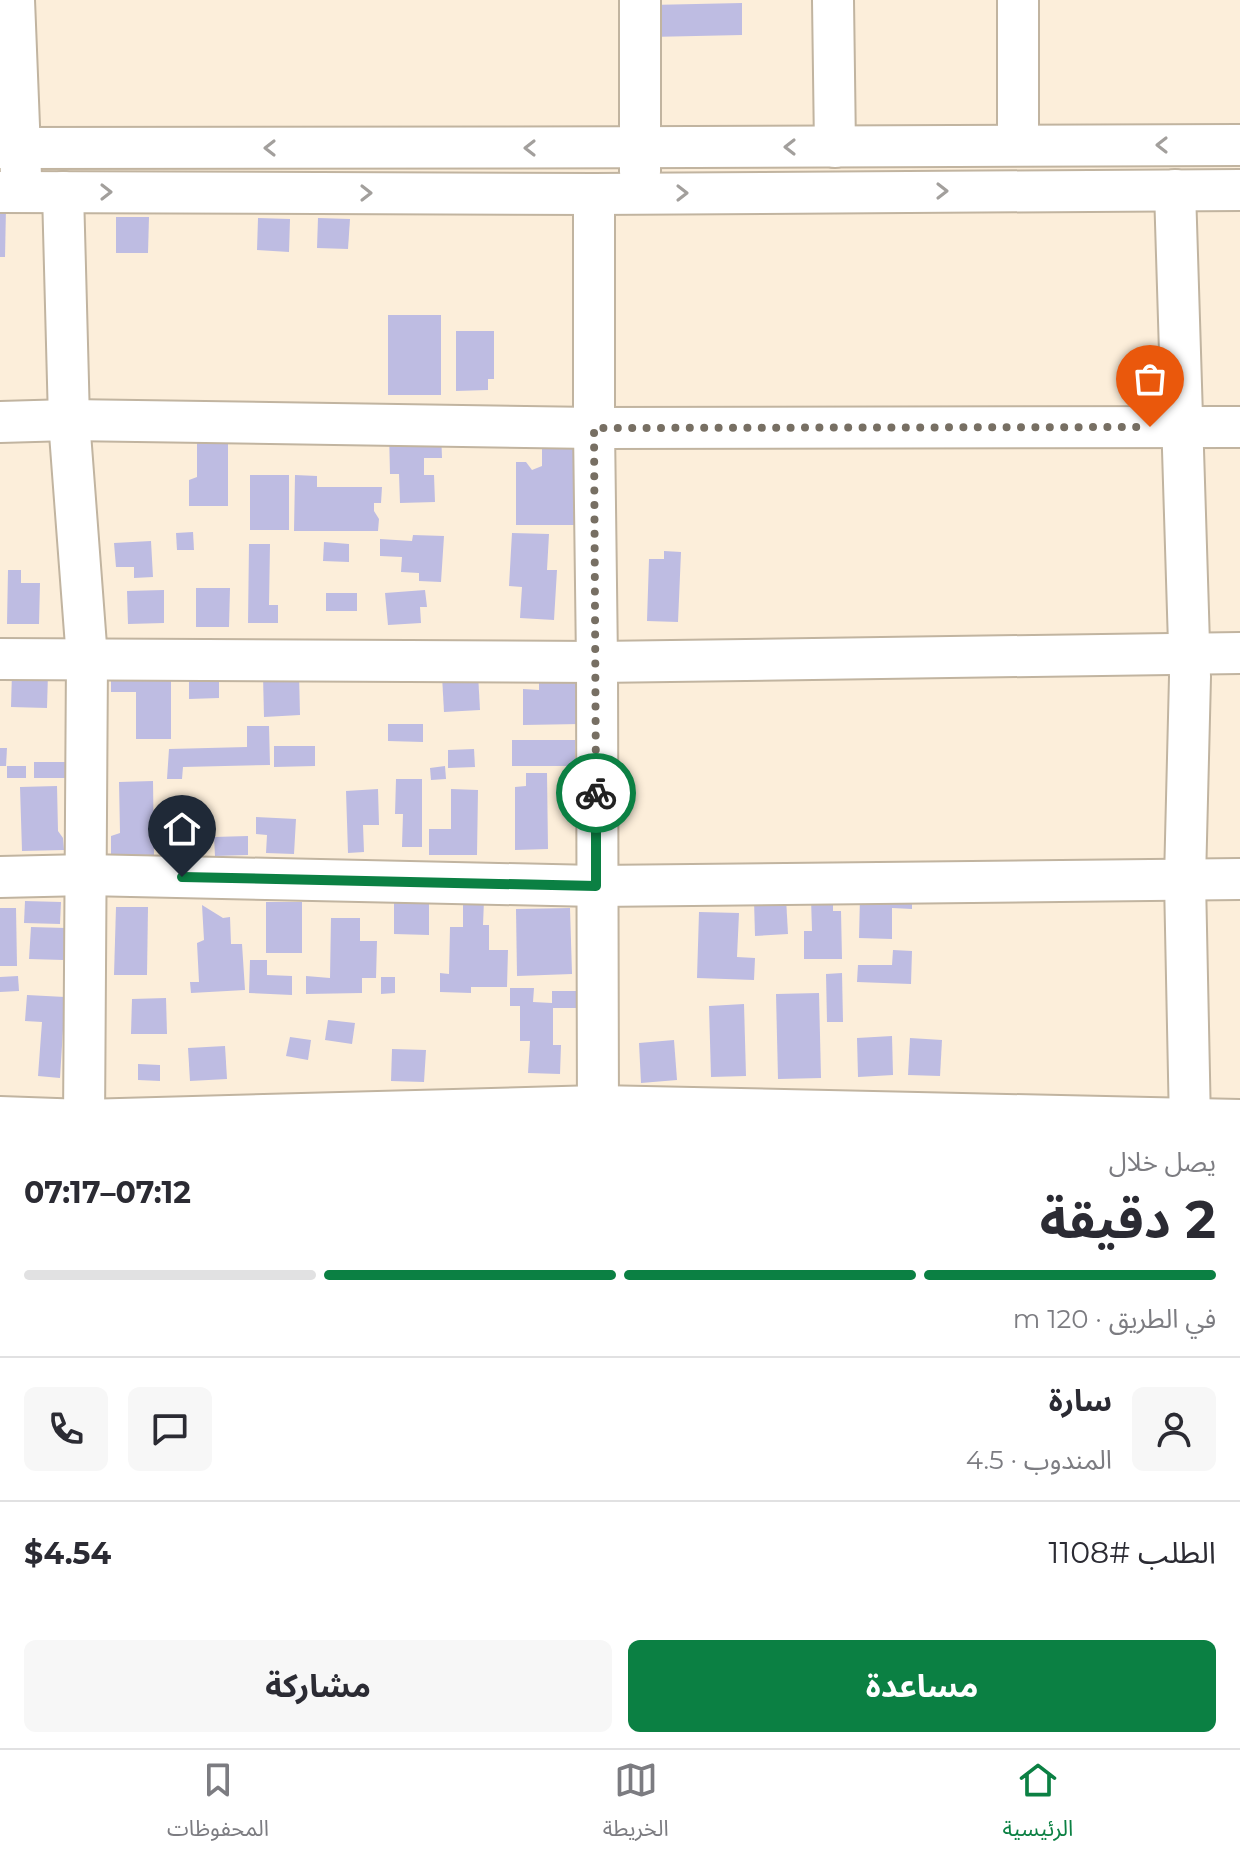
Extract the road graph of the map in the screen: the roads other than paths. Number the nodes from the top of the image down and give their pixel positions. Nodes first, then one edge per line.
1 (14, 0) edge
2 (640, 0) edge
3 (833, 0) edge
4 (1018, 0) edge
5 (1018, 144) junction
6 (1240, 145) edge
7 (835, 147) junction
8 (11, 148) edge
9 (641, 148) junction
10 (1175, 190) junction
11 (1240, 190) edge
12 (10, 192) edge
13 (63, 192) junction
14 (594, 194) junction
15 (640, 194) junction
16 (69, 420) junction
17 (0, 422) edge
18 (1181, 427) junction
19 (1240, 427) edge
20 (594, 428) junction
21 (1189, 652) junction
22 (1240, 653) edge
23 (0, 659) edge
24 (87, 659) junction
25 (597, 662) junction
26 (86, 875) junction
27 (0, 877) edge
28 (1240, 879) edge
29 (1185, 880) junction
30 (596, 886) junction
31 (598, 1115) edge
32 (0, 1117) edge
33 (1240, 1120) edge
34 (84, 1122) edge
35 (1190, 1122) edge

1 - 8 street
2 - 9 street
3 - 7 street
4 - 5 street
6 -> 5 street
5 - 7 street
7 -> 9 street
9 -> 8 street
8 - 12 street
9 - 15 street
10 - 11 street
15 -> 10 street
10 - 18 street
12 - 13 street
13 -> 14 street
13 - 16 street
14 - 15 street
14 - 20 street
16 - 17 street
16 - 20 street
16 - 24 street
18 - 19 street
18 - 20 street
18 - 21 street
20 - 25 street
21 - 22 street
21 - 25 street
21 - 29 street
23 - 24 street
24 - 25 street
24 - 26 street
25 - 30 street
26 - 27 street
26 - 30 street
26 - 34 street
28 - 29 street
29 - 30 street
29 - 35 street
30 - 31 street
31 - 34 street
31 - 35 street
32 - 34 street
33 - 35 street

